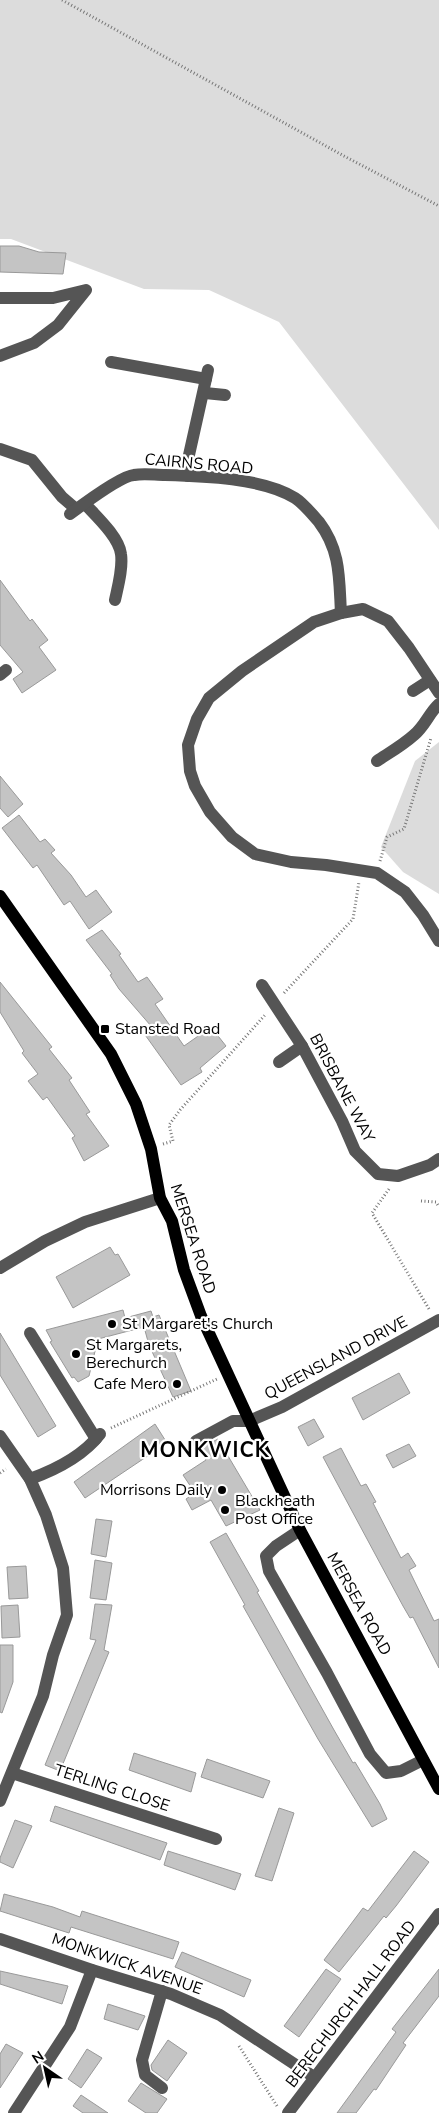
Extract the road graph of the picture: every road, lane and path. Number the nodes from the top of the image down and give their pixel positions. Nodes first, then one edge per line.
1 (62, 0) edge
2 (439, 206) edge
3 (0, 298) edge
4 (0, 356) edge
5 (111, 362) dead end
6 (205, 393) junction
7 (225, 395) dead end
8 (0, 449) edge
9 (188, 476) junction
10 (77, 509) junction
11 (115, 600) dead end
12 (342, 613) junction
13 (430, 680) junction
14 (413, 691) dead end
15 (439, 693) edge
16 (439, 704) edge
17 (434, 731) dead end
18 (377, 761) dead end
19 (361, 872) junction
20 (377, 874) junction
21 (0, 896) edge
22 (438, 936) edge
23 (262, 985) dead end
24 (274, 1003) junction
25 (302, 1046) junction
26 (279, 1062) dead end
27 (151, 1149) junction
28 (439, 1159) edge
29 (398, 1176) junction
30 (160, 1198) junction
31 (421, 1201) dead end
32 (439, 1207) edge
33 (0, 1268) edge
34 (438, 1321) edge
35 (30, 1333) dead end
36 (227, 1374) junction
37 (249, 1421) junction
38 (0, 1436) edge
39 (99, 1436) junction
40 (196, 1441) dead end
41 (30, 1479) junction
42 (300, 1530) junction
43 (422, 1760) junction
44 (12, 1773) junction
45 (439, 1788) edge
46 (0, 1801) edge
47 (216, 1839) dead end
48 (439, 1914) edge
49 (0, 1938) edge
50 (92, 1970) junction
51 (162, 1991) junction
52 (236, 2040) dead end
53 (314, 2077) junction
54 (162, 2088) dead end
55 (14, 2113) edge
56 (282, 2113) edge
57 (288, 2113) edge

1 - 2 path
3 - 4 street
5 - 6 street
6 - 7 street
6 - 9 street
8 - 10 street
9 - 10 street, CAIRNS ROAD
9 - 12 street, CAIRNS ROAD
10 - 11 street
12 - 13 street
12 - 19 street
13 - 14 street
13 - 15 street
16 - 18 street
17 - 20 path
19 - 20 street
19 - 24 path
20 - 22 street
21 - 27 main road, MERSEA ROAD
23 - 24 street, BRISBANE WAY
24 - 25 street, BRISBANE WAY
24 - 27 path
25 - 26 street
25 - 29 street, BRISBANE WAY
27 - 30 main road, MERSEA ROAD
28 - 29 street
29 - 34 path
30 - 33 street
30 - 36 main road, MERSEA ROAD
31 - 32 path
34 - 37 street, QUEENSLAND DRIVE
35 - 39 street
36 - 37 main road, MERSEA ROAD
36 - 39 path
37 - 40 street, QUEENSLAND DRIVE
37 - 42 main road, MERSEA ROAD
38 - 41 street
39 - 41 street
41 - 44 street
42 - 43 main road, MERSEA ROAD
42 - 43 street
43 - 45 main road, MERSEA ROAD
44 - 46 street
44 - 47 street, TERLING CLOSE
48 - 53 street, BERECHURCH HALL ROAD
49 - 50 street, MONKWICK AVENUE
50 - 51 street, MONKWICK AVENUE
50 - 55 street
51 - 53 street, MONKWICK AVENUE
51 - 54 street
52 - 56 path
53 - 57 street, BERECHURCH HALL ROAD

